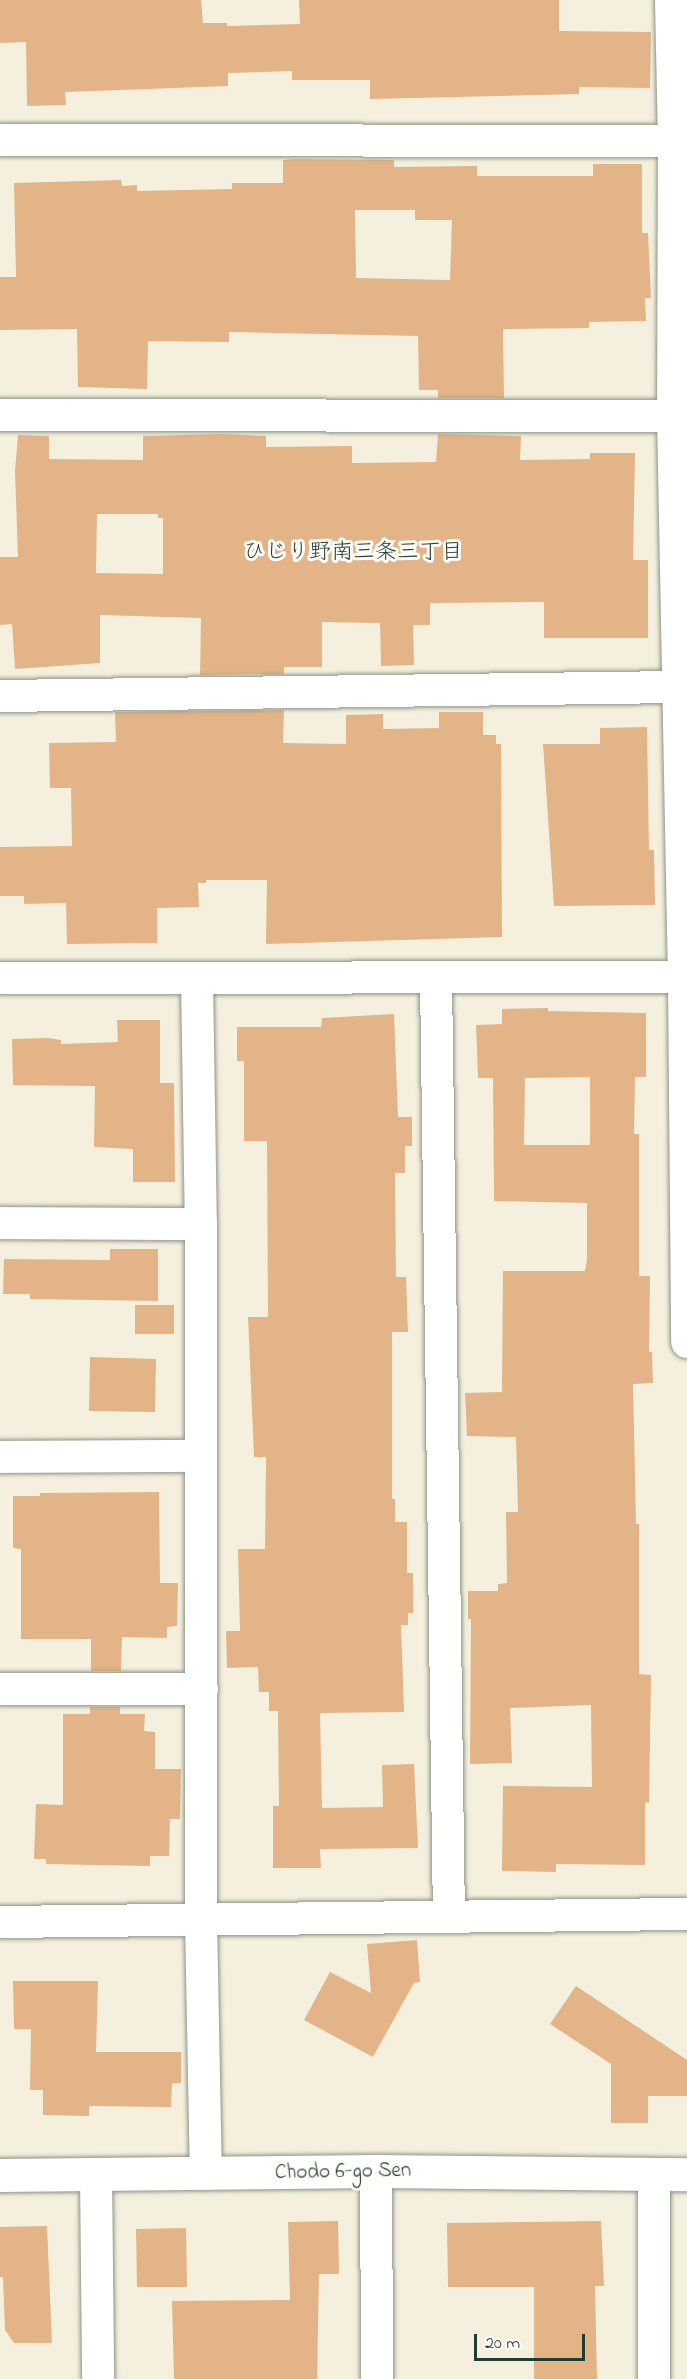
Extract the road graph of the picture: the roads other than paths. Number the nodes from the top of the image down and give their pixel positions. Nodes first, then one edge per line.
1 (671, 0) edge
2 (0, 140) edge
3 (681, 141) edge
4 (0, 416) edge
5 (673, 416) junction
6 (677, 687) junction
7 (0, 696) edge
8 (436, 977) junction
9 (686, 977) edge
10 (0, 978) edge
11 (197, 979) junction
12 (0, 1223) edge
13 (201, 1224) junction
14 (687, 1342) edge
15 (199, 1456) junction
16 (0, 1457) edge
17 (0, 1689) edge
18 (202, 1689) junction
19 (687, 1914) edge
20 (449, 1917) junction
21 (201, 1920) junction
22 (0, 1922) edge
23 (376, 2171) junction
24 (96, 2174) junction
25 (206, 2174) junction
26 (654, 2174) junction
27 (687, 2174) edge
28 (0, 2175) edge
29 (98, 2379) edge
30 (377, 2379) edge
31 (654, 2379) edge

1 - 3 street
2 - 3 street
3 - 5 street
4 - 5 street
5 - 6 street
6 - 7 street
6 - 9 street
8 - 9 street
8 - 11 street
8 - 20 street
9 - 14 street
10 - 11 street
11 - 13 street
12 - 13 street
13 - 15 street
15 - 16 street
15 - 18 street
17 - 18 street
18 - 21 street
19 - 20 street
20 - 21 street
21 - 22 street
21 - 25 street
23 - 25 street, Chodo 6-go Sen
23 - 26 street, Chodo 6-go Sen
23 - 30 street
24 - 25 street, Chodo 6-go Sen
24 - 28 street, Chodo 6-go Sen
24 - 29 street
26 - 27 street, Chodo 6-go Sen
26 - 31 street

